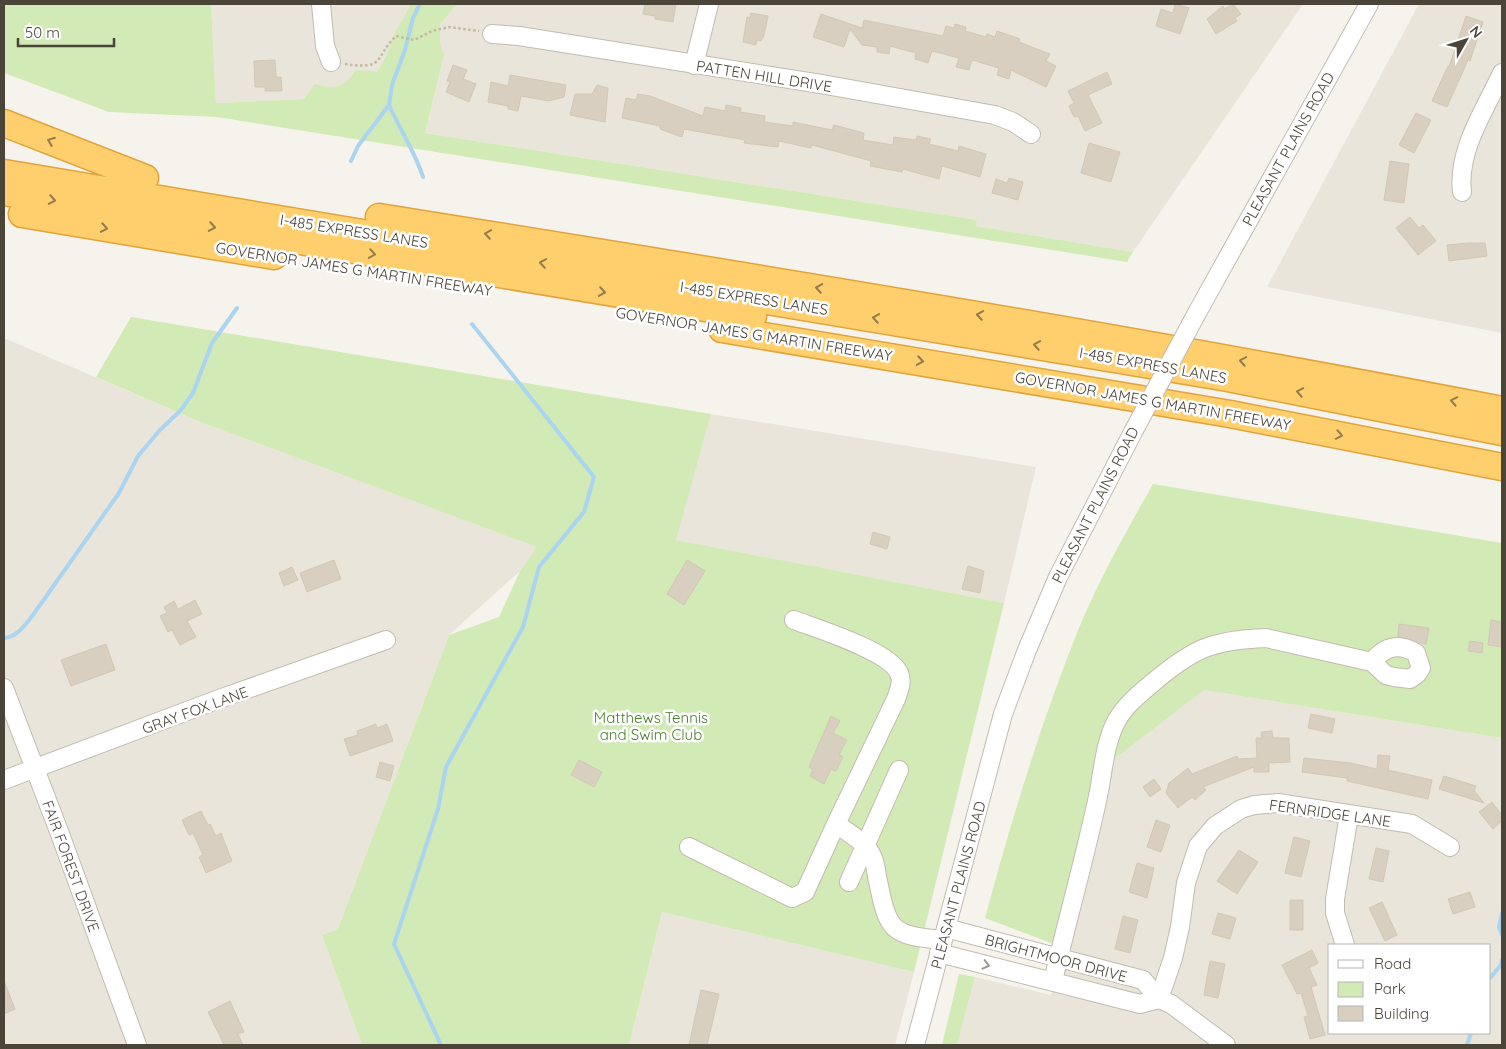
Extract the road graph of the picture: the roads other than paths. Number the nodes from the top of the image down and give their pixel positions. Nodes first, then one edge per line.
1 (321, 4) edge
2 (710, 4) edge
3 (1369, 4) edge
4 (492, 34) road end
5 (331, 62) road end
6 (694, 65) junction
7 (1502, 73) edge
8 (4, 123) edge
9 (1031, 134) dead end
10 (4, 155) edge
11 (4, 174) edge
12 (145, 178) junction
13 (4, 192) edge
14 (1462, 192) dead end
15 (4, 211) edge
16 (584, 270) junction
17 (727, 273) junction
18 (1058, 366) junction
19 (1502, 410) edge
20 (1230, 414) junction
21 (1502, 432) edge
22 (1502, 448) edge
23 (1502, 467) edge
24 (794, 620) dead end
25 (386, 640) dead end
26 (1372, 662) dead end
27 (4, 688) edge
28 (35, 770) junction
29 (899, 770) dead end
30 (4, 780) edge
31 (1349, 815) junction
32 (836, 824) junction
33 (865, 845) junction
34 (689, 847) dead end
35 (1450, 847) dead end
36 (849, 882) dead end
37 (942, 941) junction
38 (1345, 944) edge
39 (1058, 958) junction
40 (1053, 981) junction
41 (1159, 999) junction
42 (137, 1045) edge
43 (915, 1045) edge
44 (1226, 1045) edge

1 - 5 street
2 - 6 street
3 - 37 street, PLEASANT PLAINS ROAD, bridge
4 - 6 street, PATTEN HILL DRIVE
6 - 9 street, PATTEN HILL DRIVE
7 - 14 street
12 -> 8 highway
10 - 12 highway
16 -> 11 highway, I-485 EXPRESS LANES
17 -> 12 highway
13 -> 18 highway, I-485 EXPRESS LANES
15 -> 20 highway, GOVERNOR JAMES G MARTIN FREEWAY
16 - 17 highway
21 -> 16 highway, I-485 EXPRESS LANES
19 -> 17 highway
18 - 20 highway
18 - 22 highway, I-485 EXPRESS LANES
20 -> 23 highway, GOVERNOR JAMES G MARTIN FREEWAY
24 - 32 street
25 - 28 street, GRAY FOX LANE
26 - 39 street
27 - 28 street, FAIR FOREST DRIVE
28 - 30 street, GRAY FOX LANE
28 - 42 street, FAIR FOREST DRIVE
29 - 33 street
31 - 35 street, FERNRIDGE LANE
31 - 38 street
31 - 41 street, FERNRIDGE LANE
32 - 33 street
32 - 34 street
33 - 36 street
33 - 37 street
37 - 39 street, BRIGHTMOOR DRIVE
37 -> 40 street, BRIGHTMOOR DRIVE
37 - 43 street, PLEASANT PLAINS ROAD
39 - 40 street
39 - 41 street, BRIGHTMOOR DRIVE
40 - 41 street, BRIGHTMOOR DRIVE
41 - 44 street, BRIGHTMOOR DRIVE

